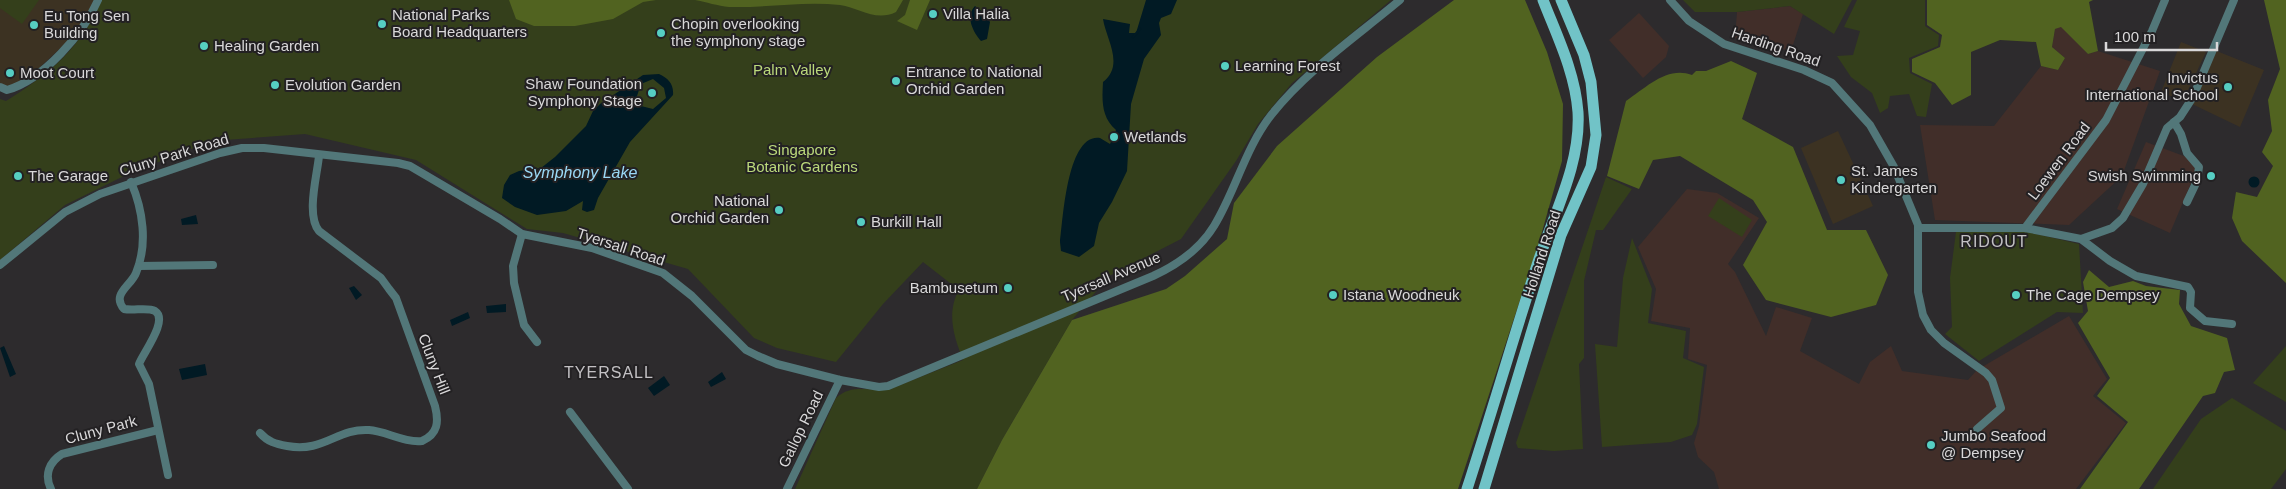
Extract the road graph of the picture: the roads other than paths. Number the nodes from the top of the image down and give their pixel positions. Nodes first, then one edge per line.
1 (98, 0) edge
2 (1400, 0) edge
3 (1543, 0) edge
4 (1561, 0) edge
5 (1670, 0) edge
6 (2165, 0) edge
7 (2234, 0) edge
8 (0, 87) edge
9 (2174, 122) junction
10 (319, 156) junction
11 (410, 166) joint
12 (131, 182) junction
13 (2187, 202) dead end
14 (1919, 228) junction
15 (2024, 228) junction
16 (522, 234) junction
17 (2081, 239) junction
18 (0, 265) edge
19 (213, 265) dead end
20 (139, 266) junction
21 (2232, 324) dead end
22 (538, 342) dead end
23 (1512, 346) junction
24 (1528, 347) junction
25 (840, 380) junction
26 (570, 412) dead end
27 (1977, 429) dead end
28 (158, 430) junction
29 (260, 433) dead end
30 (168, 475) dead end
31 (51, 489) edge
32 (628, 489) edge
33 (787, 489) edge
34 (1467, 489) edge
35 (1484, 489) edge

1 - 8 street
2 - 25 street, Tyersall Avenue
3 - 23 main road, Holland Road
4 - 24 main road, Holland Road
5 - 14 street, Harding Road
6 - 15 street, Loewen Road
7 - 9 street
9 - 13 street
9 - 17 street
10 - 11 street, Cluny Park Road
10 - 12 street, Cluny Park Road
10 - 29 street, Cluny Hill
11 - 16 street, Tyersall Road
12 - 18 street, Cluny Park Road
12 - 20 street, Cluny Park
14 - 15 street
14 - 27 street, Harding Road
15 - 17 street
16 - 22 street
16 - 25 street, Tyersall Road
17 - 21 street
19 - 20 street
20 - 28 street, Cluny Park
23 - 24 main road
23 - 34 main road, Holland Road
24 - 35 main road, Holland Road
25 - 33 street, Gallop Road
26 - 32 street
28 - 30 street, Cluny Park
28 - 31 street, Cluny Park

